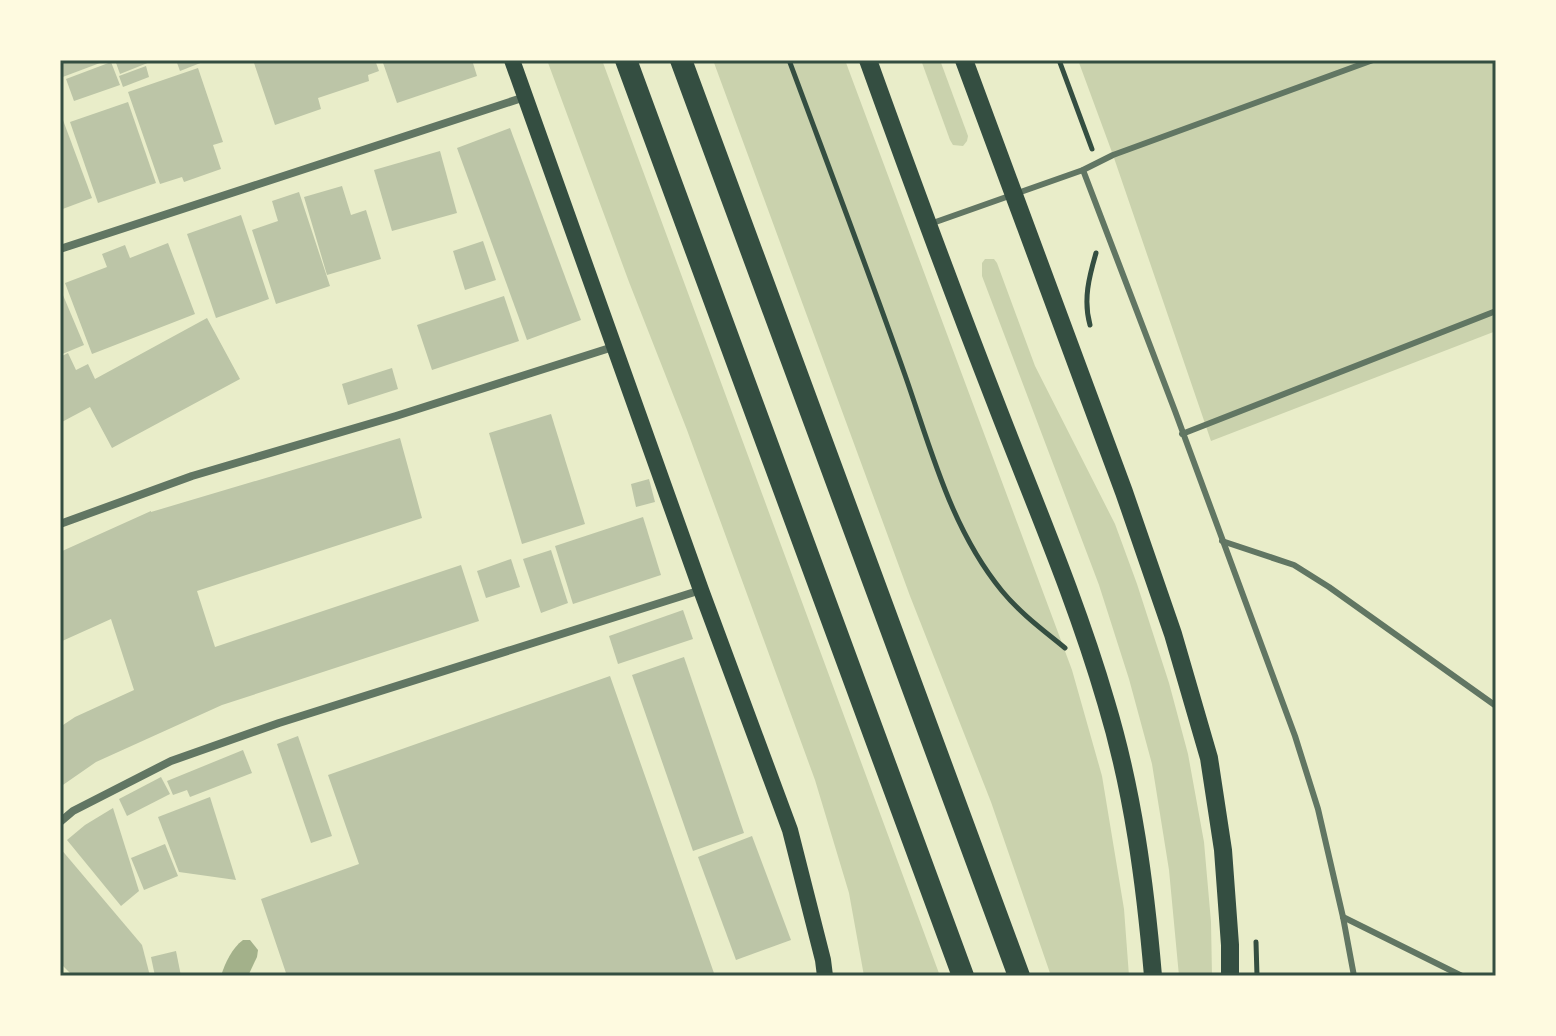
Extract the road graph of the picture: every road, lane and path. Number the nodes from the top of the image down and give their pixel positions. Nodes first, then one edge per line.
1 (512, 60) edge
2 (626, 60) edge
3 (681, 60) edge
4 (789, 60) edge
5 (868, 60) edge
6 (964, 60) edge
7 (1059, 60) edge
8 (1373, 60) edge
9 (526, 97) junction
10 (1097, 163) junction
11 (1083, 170) junction
12 (1013, 194) junction
13 (927, 225) junction
14 (1104, 225) junction
15 (60, 249) edge
16 (1496, 311) edge
17 (1091, 327) dead end
18 (613, 347) junction
19 (1182, 434) junction
20 (60, 524) edge
21 (1222, 541) junction
22 (701, 590) junction
23 (1072, 654) dead end
24 (1496, 706) edge
25 (60, 822) edge
26 (1343, 917) junction
27 (1255, 932) dead end
28 (825, 976) edge
29 (963, 976) edge
30 (1019, 976) edge
31 (1153, 976) edge
32 (1230, 976) edge
33 (1257, 976) edge
34 (1354, 976) edge
35 (1462, 976) edge

1 - 9 main road
2 - 29 highway
3 - 30 highway
4 - 23 path
5 - 13 main road
6 - 12 main road
7 - 10 path
8 - 10 lane
9 - 15 street
9 - 18 main road
10 - 11 lane
11 - 12 lane
11 - 14 lane
12 - 13 lane
12 - 32 main road
13 - 31 main road
14 - 17 path
14 - 19 lane
16 - 19 lane
18 - 20 street
18 - 22 main road
19 - 21 lane
21 - 24 lane
21 - 26 lane
22 - 25 street
22 - 28 main road
26 - 34 lane
26 - 35 lane
27 - 33 path

